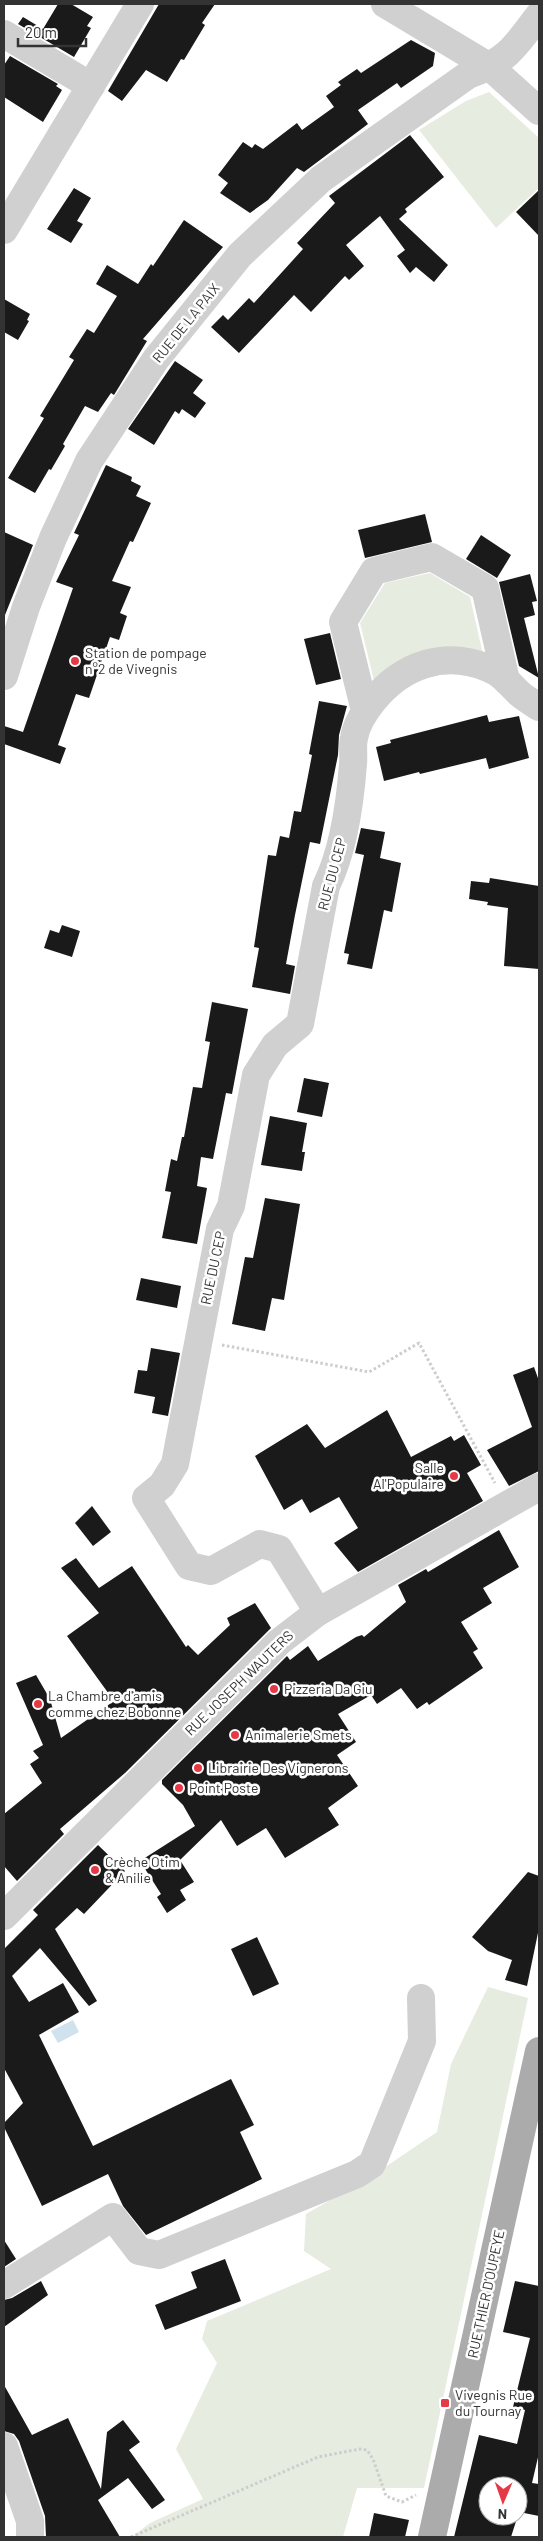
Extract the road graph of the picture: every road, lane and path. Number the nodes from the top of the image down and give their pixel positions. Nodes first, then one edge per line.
1 (140, 4) edge
2 (385, 4) edge
3 (539, 16) edge
4 (4, 34) edge
5 (490, 67) junction
6 (91, 86) junction
7 (539, 111) edge
8 (4, 230) edge
9 (4, 676) edge
10 (505, 676) junction
11 (539, 707) edge
12 (365, 711) junction
13 (199, 1341) junction
14 (539, 1487) edge
15 (506, 1504) junction
16 (318, 1612) junction
17 (4, 1916) edge
18 (421, 1998) dead end
19 (539, 2051) edge
20 (4, 2285) edge
21 (4, 2446) edge
22 (419, 2494) dead end
23 (30, 2537) edge
24 (131, 2537) edge
25 (432, 2537) edge

1 - 6 street
2 - 5 street
3 - 5 street, RUE DE LA PAIX
4 - 6 street
5 - 7 street
5 - 9 street, RUE DE LA PAIX
6 - 8 street
10 - 11 street, RUE DU CEP
10 - 12 street, RUE DU CEP
10 - 12 street, RUE DU CEP
12 - 13 street, RUE DU CEP
13 - 15 path
13 - 16 street, RUE DU CEP
14 - 15 street, RUE JOSEPH WAUTERS
15 - 16 street, RUE JOSEPH WAUTERS
16 - 17 street, RUE JOSEPH WAUTERS
18 - 20 street
19 - 25 main road, RUE THIER D'OUPEYE
21 - 23 street
22 - 24 path

